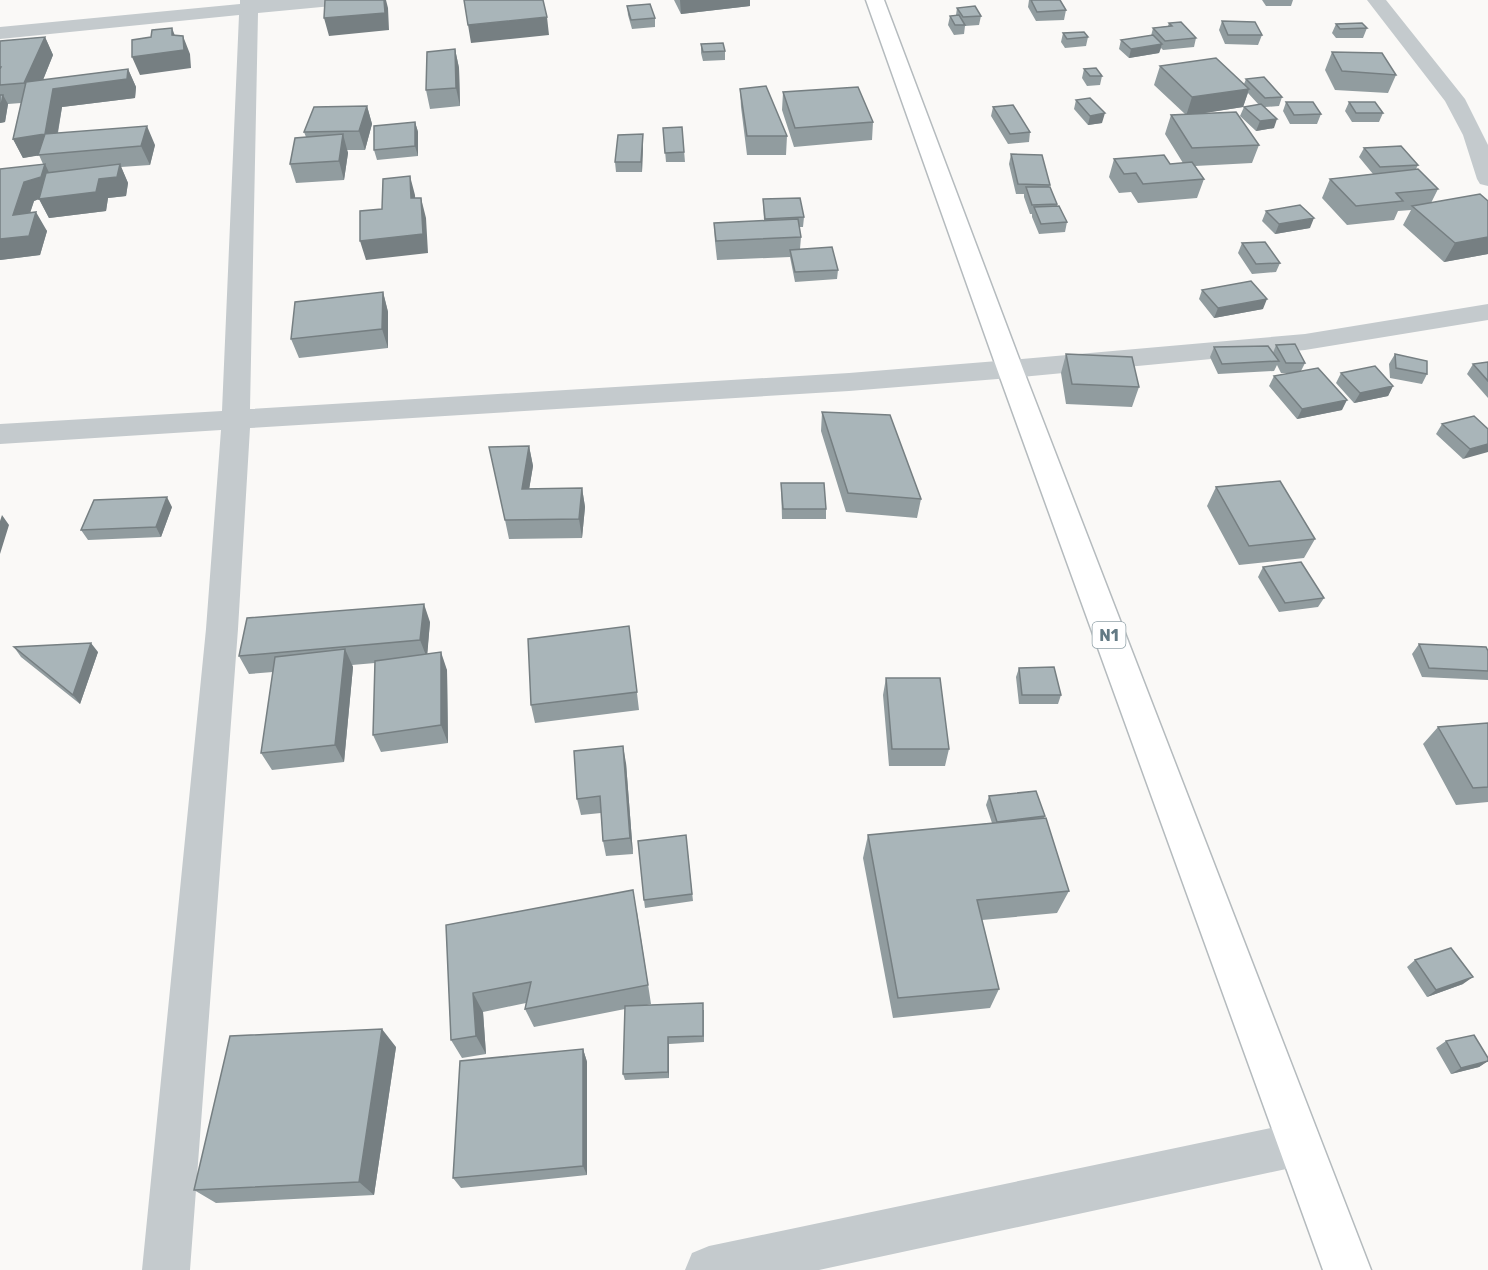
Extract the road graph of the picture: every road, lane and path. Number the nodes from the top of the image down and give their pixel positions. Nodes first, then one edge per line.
1 (332, 0) edge
2 (875, 0) edge
3 (1376, 0) edge
4 (249, 4) edge
5 (0, 33) edge
6 (1488, 179) edge
7 (1488, 312) edge
8 (1010, 369) junction
9 (236, 419) junction
10 (0, 434) edge
11 (1300, 1144) junction
12 (166, 1270) edge
13 (709, 1270) edge
14 (1347, 1270) edge

1 - 4 street
2 - 8 highway, N1
3 - 6 street
4 - 5 street
4 - 9 street
7 - 8 street
8 - 9 street
8 - 11 highway, N1
9 - 10 street
9 - 12 street
11 - 13 street
11 - 14 highway, N1

